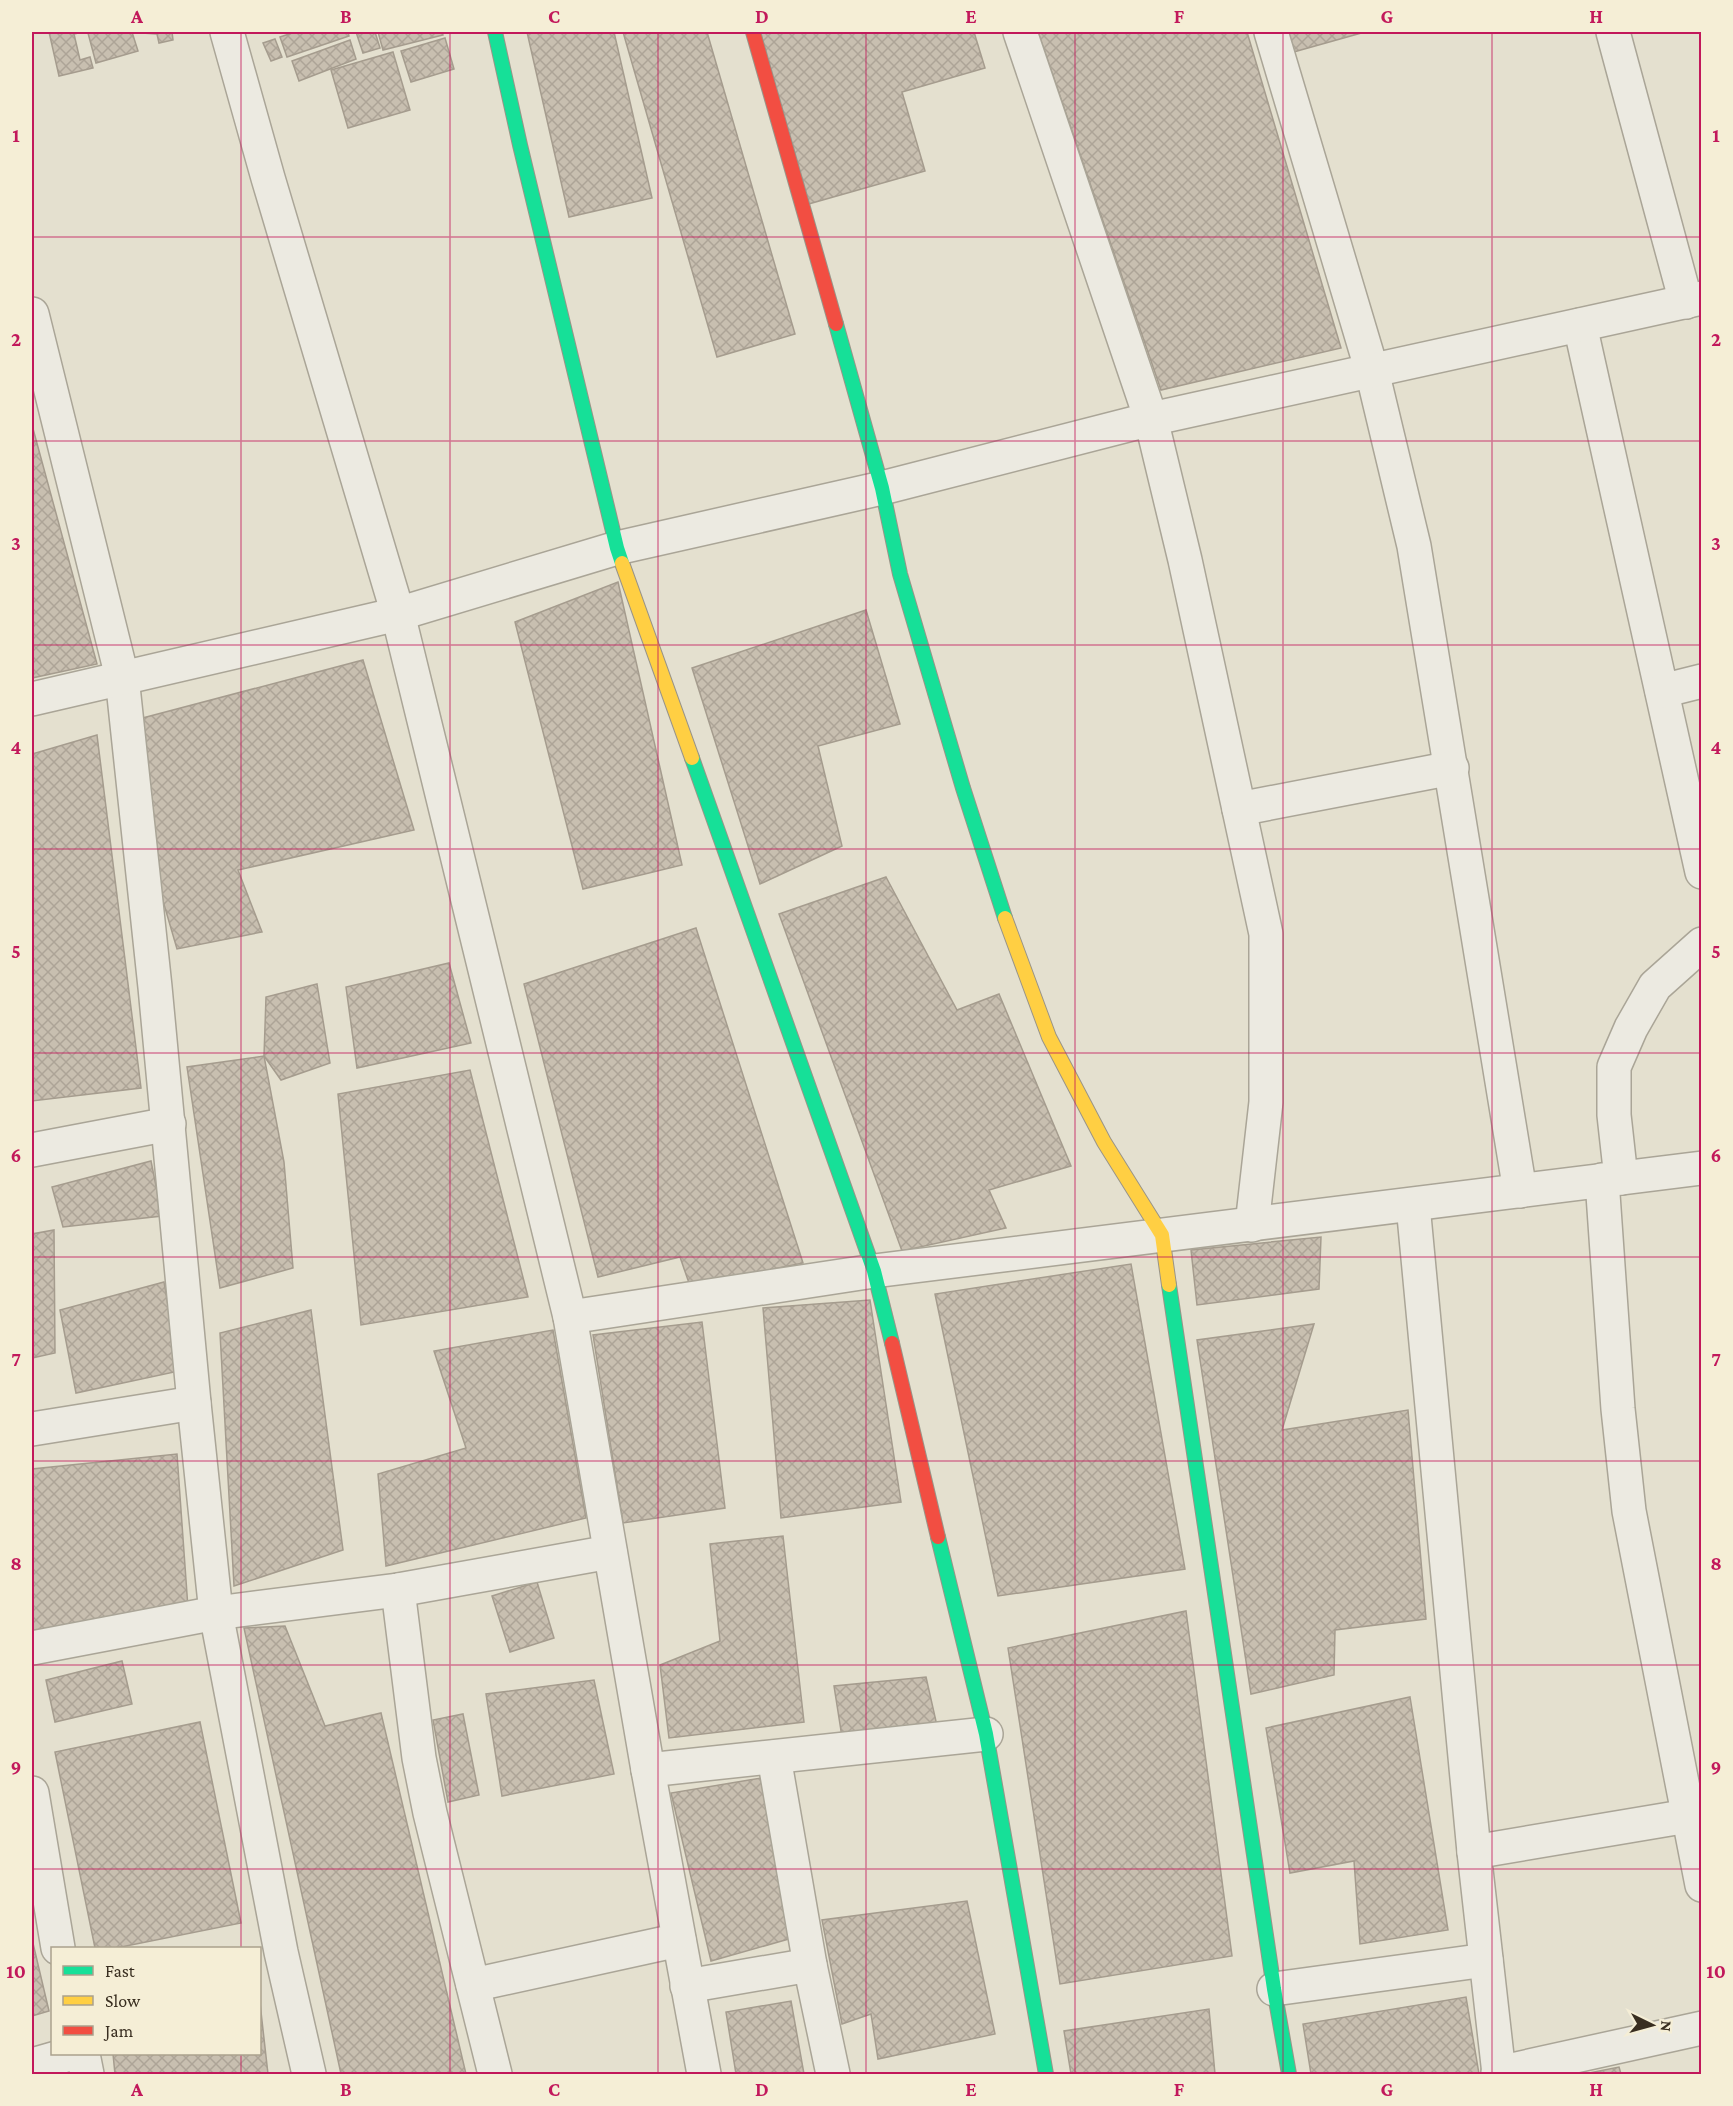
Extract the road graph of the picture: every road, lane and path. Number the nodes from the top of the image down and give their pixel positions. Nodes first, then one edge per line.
1 (227, 32) edge
2 (495, 32) edge
3 (753, 32) edge
4 (1020, 32) edge
5 (1270, 32) edge
6 (1613, 32) edge
7 (1694, 300) edge
8 (32, 314) edge
9 (1580, 326) junction
10 (1372, 371) junction
11 (1151, 420) junction
12 (882, 488) junction
13 (617, 548) junction
14 (398, 614) junction
15 (122, 677) junction
16 (1701, 681) edge
17 (1662, 691) junction
18 (32, 699) edge
19 (1452, 768) junction
20 (1239, 809) junction
21 (1701, 872) edge
22 (1701, 944) edge
23 (169, 1124) junction
24 (32, 1150) edge
25 (1701, 1168) edge
26 (1611, 1179) junction
27 (1520, 1191) junction
28 (1413, 1205) junction
29 (1252, 1225) junction
30 (1162, 1235) junction
31 (874, 1271) junction
32 (570, 1317) junction
33 (194, 1403) junction
34 (32, 1429) edge
35 (610, 1552) junction
36 (398, 1590) junction
37 (216, 1613) junction
38 (32, 1648) edge
39 (986, 1734) junction
40 (774, 1756) junction
41 (648, 1770) junction
42 (32, 1793) edge
43 (1688, 1816) junction
44 (1474, 1852) junction
45 (1701, 1885) edge
46 (679, 1940) junction
47 (58, 1947) edge
48 (270, 1954) edge
49 (1486, 1960) junction
50 (810, 1965) junction
51 (473, 1985) junction
52 (687, 1986) junction
53 (1274, 1989) junction
54 (1701, 2028) edge
55 (67, 2055) edge
56 (83, 2055) edge
57 (32, 2065) edge
58 (87, 2074) edge
59 (309, 2074) edge
60 (495, 2074) edge
61 (704, 2074) edge
62 (833, 2074) edge
63 (1046, 2074) edge
64 (1289, 2074) edge
65 (1498, 2074) edge

1 - 14 street
2 - 13 street
3 - 12 street
4 - 11 street
5 - 10 street
6 - 7 street
7 - 9 street
8 - 15 street
9 - 10 street
9 - 17 street
10 - 11 street
10 - 19 street
11 - 12 street
11 - 20 street
12 - 13 street
12 - 30 street
13 - 14 street
13 - 31 street
14 - 15 street
14 - 32 street
15 - 18 street
15 - 23 street
16 - 17 street
17 - 21 street
19 - 20 street
19 - 27 street
20 - 29 street
22 - 26 street
23 - 24 street
23 - 33 street
25 - 26 street
26 - 27 street
26 - 43 street
27 - 28 street
28 - 29 street
28 - 44 street
29 - 30 street
30 - 31 street
30 - 53 street
31 - 32 street
31 - 39 street
32 - 35 street
33 - 34 street
33 - 37 street
35 - 36 street
35 - 41 street
36 - 37 street
36 - 51 street
37 - 38 street
37 - 48 street
39 - 40 street
39 - 63 street
40 - 41 street
40 - 50 street
41 - 46 street
42 - 47 street
43 - 44 street
43 - 45 street
44 - 49 street
46 - 51 street
46 - 52 street
48 - 59 street
49 - 53 street
49 - 65 street
50 - 52 street
50 - 62 street
51 - 60 street
52 - 61 street
53 - 64 street
54 - 65 street
55 - 57 street
56 - 58 street

